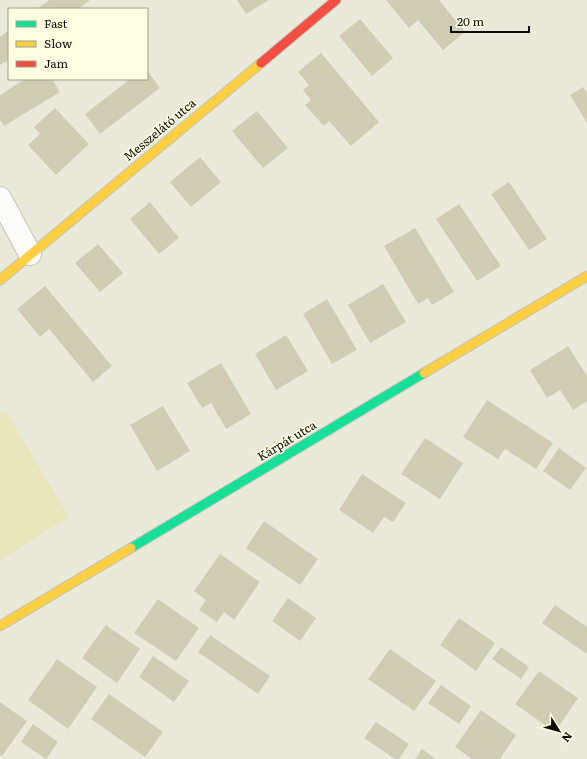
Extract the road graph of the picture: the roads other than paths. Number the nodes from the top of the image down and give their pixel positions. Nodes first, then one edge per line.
1 (336, 0) edge
2 (0, 198) edge
3 (30, 254) junction
4 (587, 276) edge
5 (0, 280) edge
6 (0, 626) edge

1 - 3 street, Messzelátó utca
2 - 3 street
3 - 5 street, Messzelátó utca
4 - 6 street, Kárpát utca

